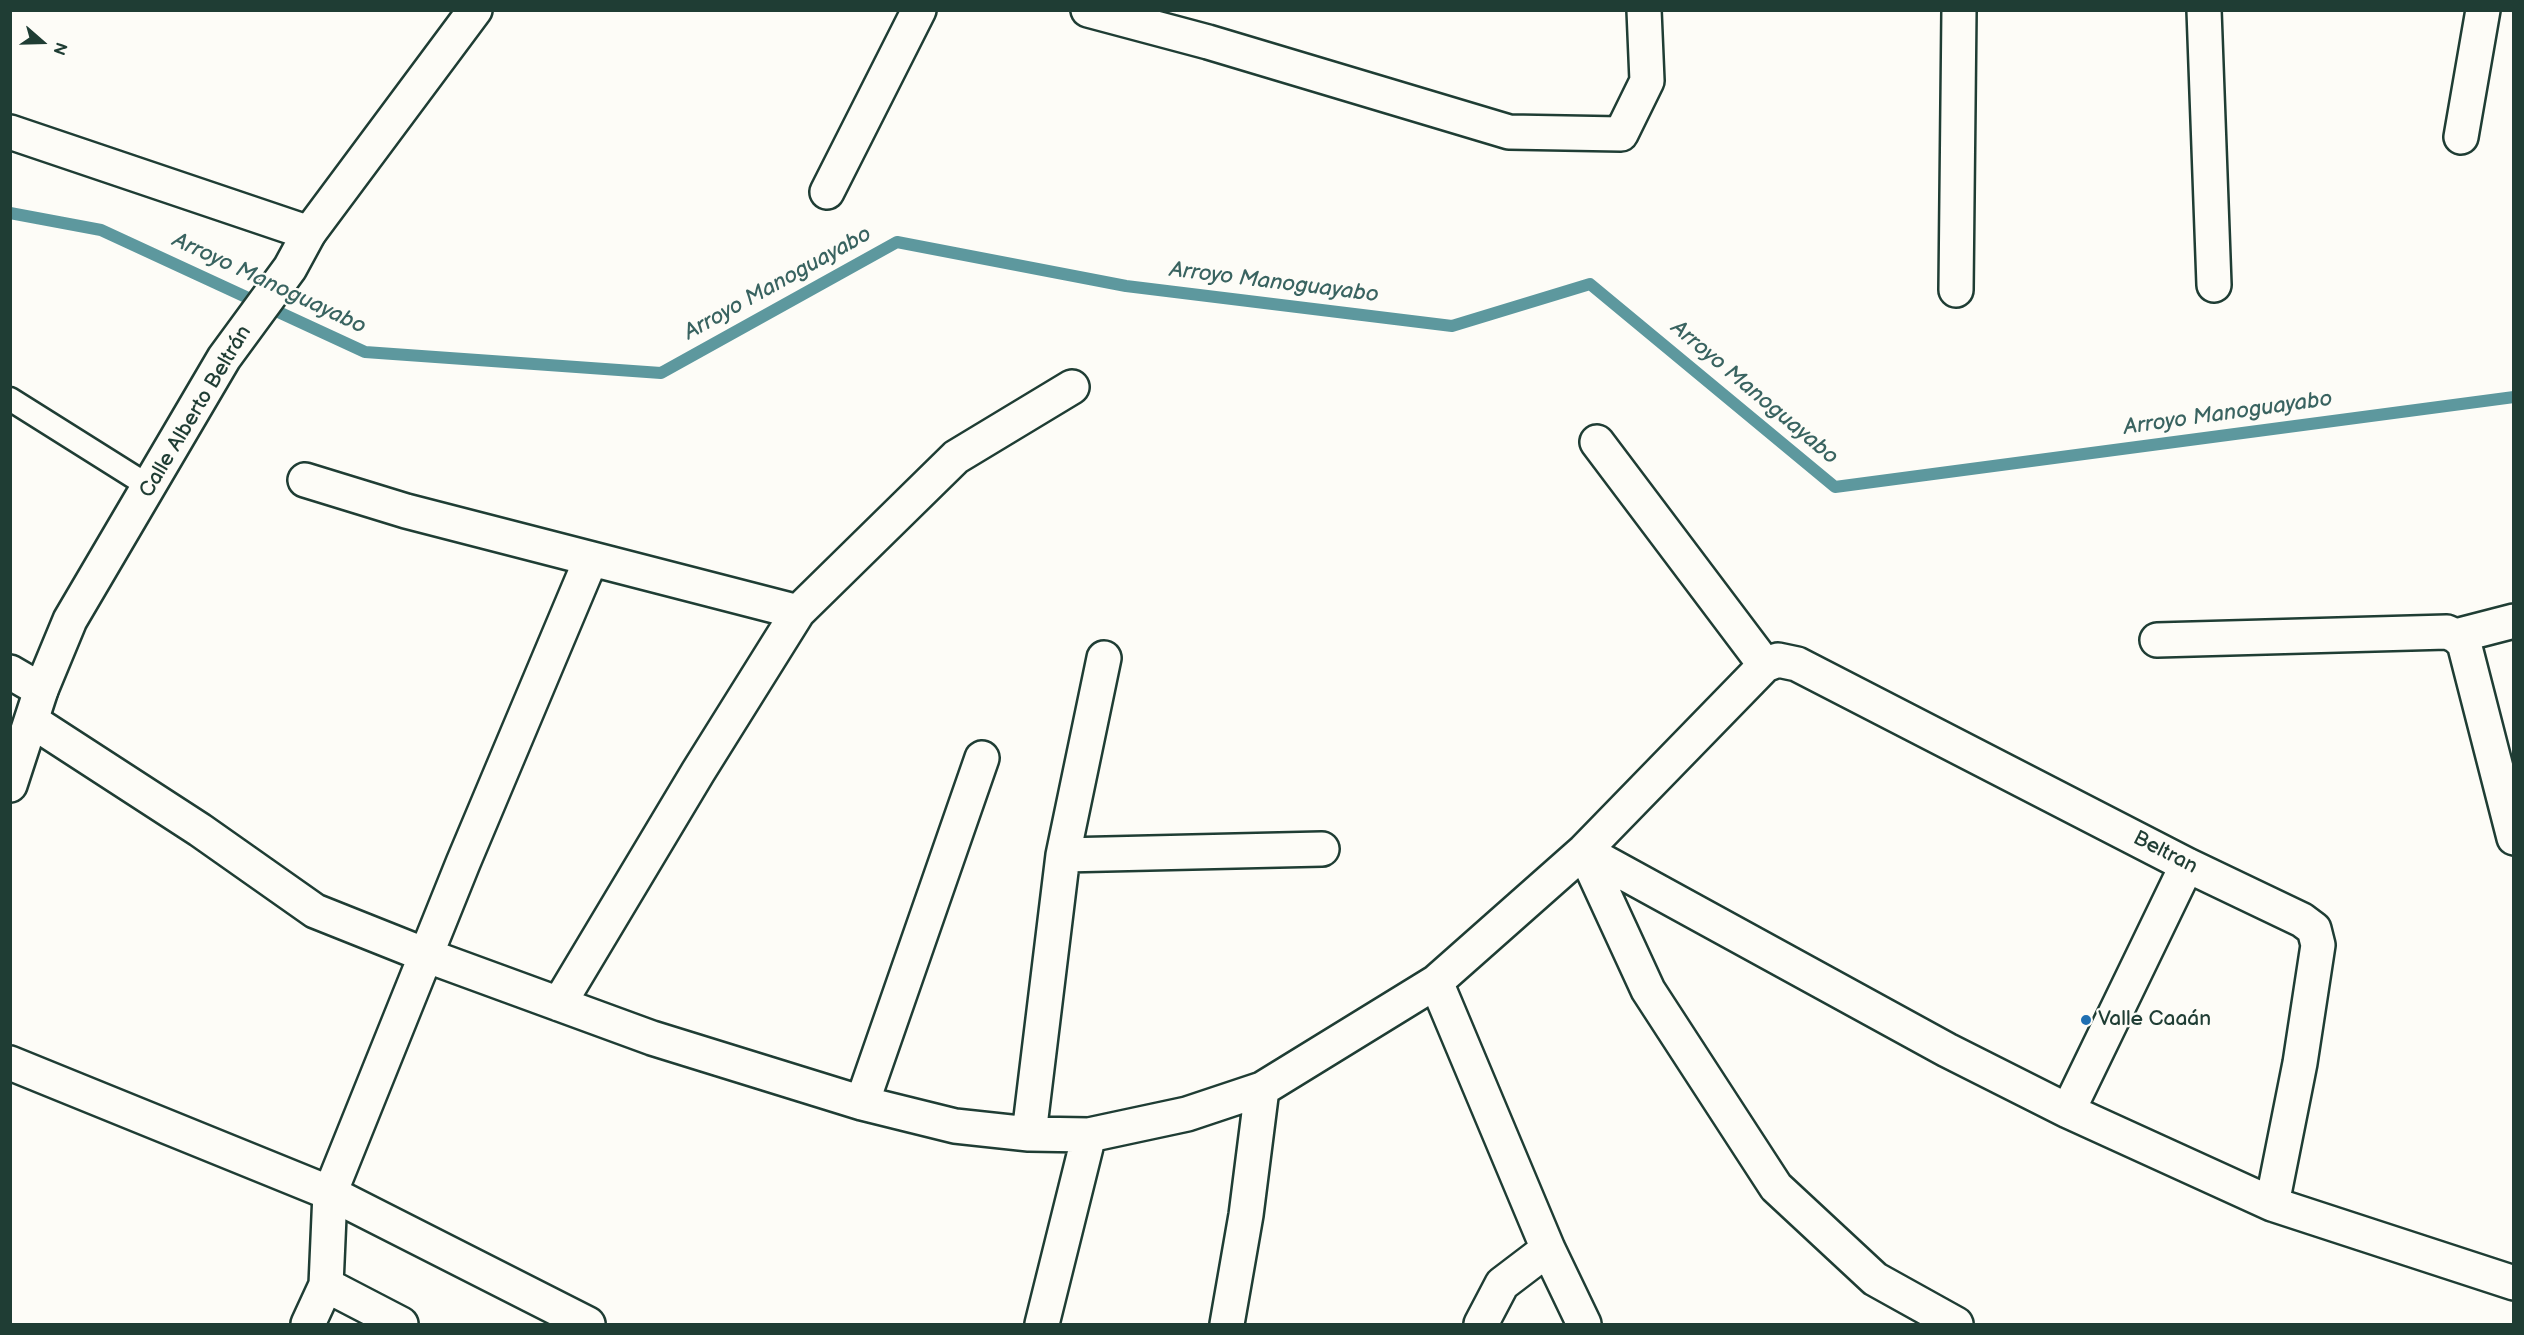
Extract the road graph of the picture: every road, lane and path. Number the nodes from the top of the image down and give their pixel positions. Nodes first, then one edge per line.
1 (475, 10) edge
2 (919, 10) edge
3 (1088, 10) edge
4 (1644, 10) edge
5 (1959, 10) edge
6 (2204, 10) edge
7 (2483, 10) edge
8 (10, 132) edge
9 (2461, 137) dead end
10 (827, 192) dead end
11 (309, 233) junction
12 (2214, 285) dead end
13 (1956, 290) dead end
14 (1072, 387) dead end
15 (10, 399) edge
16 (1597, 442) dead end
17 (305, 480) dead end
18 (150, 487) junction
19 (591, 559) junction
20 (798, 612) junction
21 (2514, 621) edge
22 (2157, 640) dead end
23 (2460, 640) junction
24 (1104, 658) dead end
25 (1765, 665) junction
26 (10, 672) edge
27 (36, 706) junction
28 (982, 758) dead end
29 (10, 784) edge
30 (2514, 838) edge
31 (1322, 849) dead end
32 (1584, 851) junction
33 (1063, 855) junction
34 (2187, 865) junction
35 (428, 956) junction
36 (1436, 982) junction
37 (559, 1004) junction
38 (10, 1063) edge
39 (1262, 1089) junction
40 (862, 1103) junction
41 (2068, 1111) junction
42 (1029, 1134) junction
43 (1089, 1135) junction
44 (330, 1193) junction
45 (2271, 1204) junction
46 (1548, 1250) junction
47 (2514, 1283) edge
48 (326, 1285) junction
49 (308, 1324) edge
50 (401, 1324) edge
51 (588, 1324) edge
52 (1042, 1324) edge
53 (1227, 1324) edge
54 (1481, 1324) edge
55 (1584, 1324) edge
56 (1956, 1324) edge

1 - 11 street, Calle Alberto Beltrán
2 - 10 street
3 - 4 street
5 - 13 street
6 - 12 street
7 - 9 street
8 - 11 street
11 - 18 street, Calle Alberto Beltrán
14 - 20 street
15 - 18 lane
16 - 25 street
17 - 19 street
18 - 27 street, Calle Alberto Beltrán
19 - 20 street
19 - 35 street
20 - 37 street
21 - 23 street
22 - 23 street
23 - 30 street
24 - 33 street
25 - 32 street
25 - 34 street, Beltran
26 - 27 street
27 - 29 street, Calle Alberto Beltrán
27 - 35 street
28 - 40 street
31 - 33 street
32 - 36 street
32 - 41 street
32 - 56 street
33 - 42 street
34 - 41 street
34 - 45 street, Beltran
35 - 37 street
35 - 44 street
36 - 39 street
36 - 46 street
37 - 40 street
38 - 44 street
39 - 43 street
39 - 53 street
40 - 42 street
41 - 45 street
42 - 43 street
43 - 52 street
44 - 48 street
44 - 51 street
45 - 47 street
46 - 54 street
46 - 55 street
48 - 49 street
48 - 50 street

